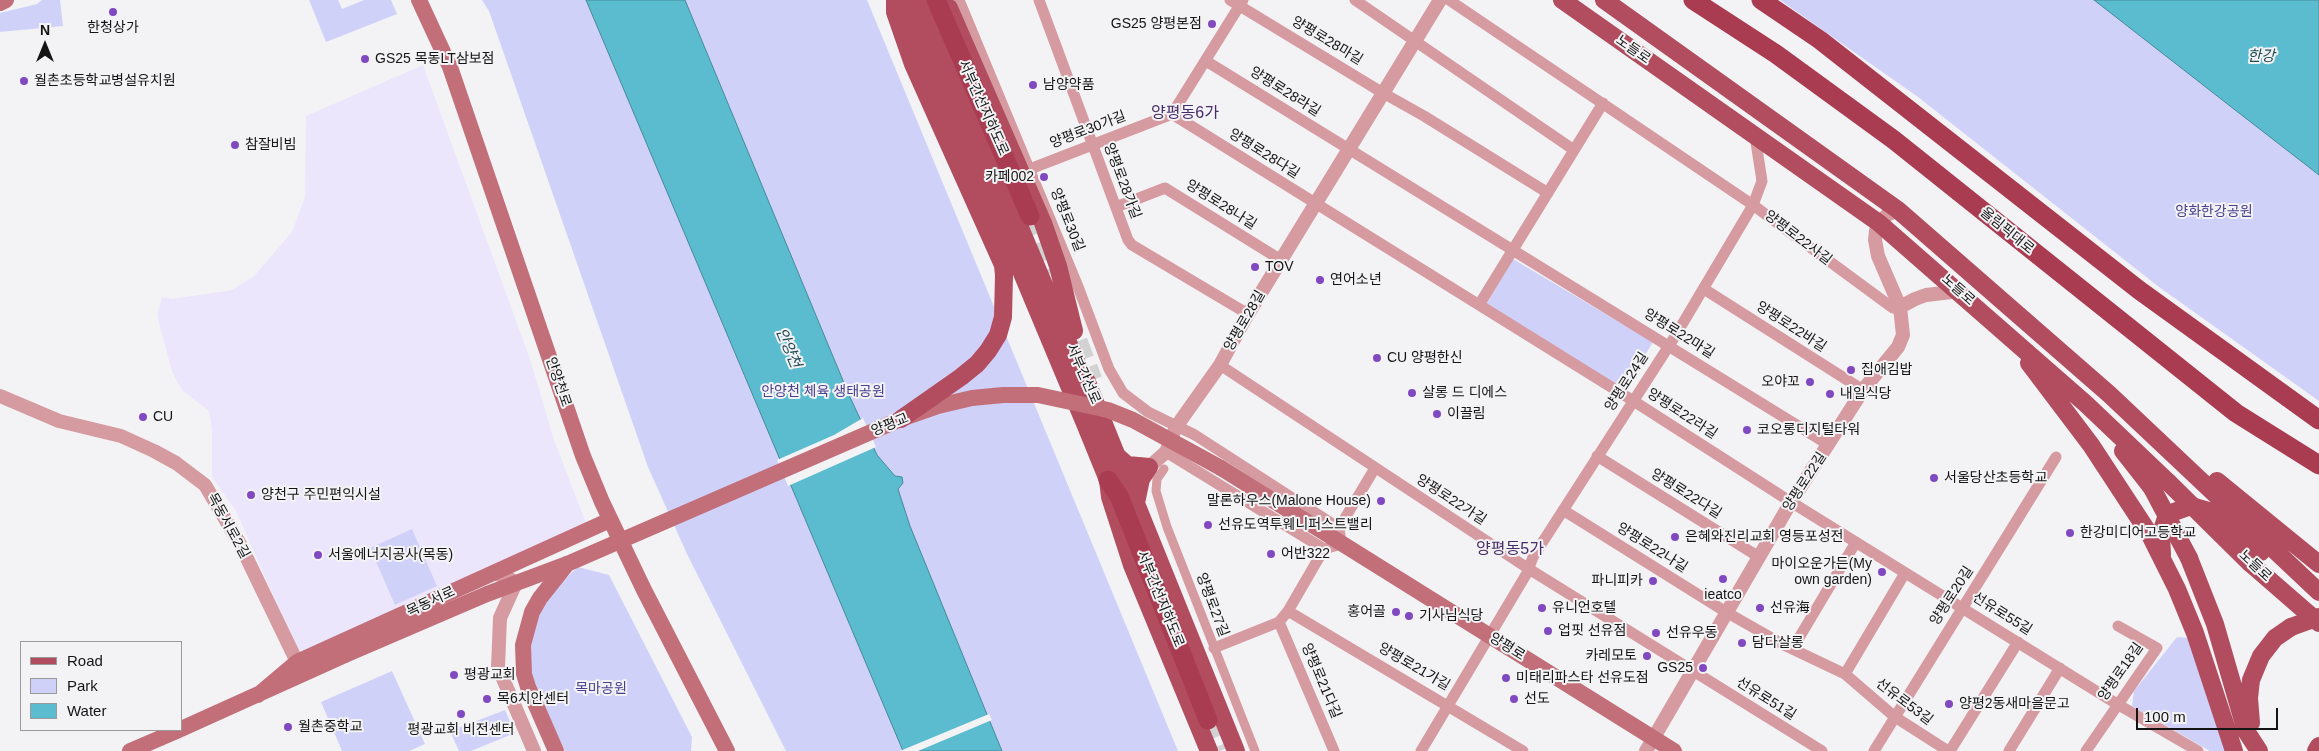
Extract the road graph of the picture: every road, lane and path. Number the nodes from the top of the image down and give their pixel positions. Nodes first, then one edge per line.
1 (6, 0) edge
2 (419, 0) edge
3 (895, 0) edge
4 (902, 0) edge
5 (920, 0) edge
6 (936, 0) edge
7 (946, 0) edge
8 (959, 0) edge
9 (1038, 0) edge
10 (1355, 0) edge
11 (1440, 0) edge
12 (1449, 0) edge
13 (1562, 0) edge
14 (1604, 0) edge
15 (1693, 0) edge
16 (1761, 0) edge
17 (1237, 2) edge
18 (0, 3) edge
19 (1415, 41) junction
20 (1206, 61) junction
21 (1383, 93) junction
22 (1603, 103) junction
23 (1172, 114) junction
24 (1755, 136) junction
25 (1092, 145) junction
26 (1349, 149) junction
27 (1574, 150) junction
28 (1030, 168) junction
29 (1548, 193) junction
30 (1315, 204) junction
31 (1754, 205) junction
32 (1116, 207) junction
33 (1898, 210) junction
34 (1030, 216) tunnel mouth
35 (1879, 223) junction
36 (1513, 250) junction
37 (1281, 260) junction
38 (1704, 289) junction
39 (1960, 292) junction
40 (1479, 305) junction
41 (1900, 307) junction
42 (1248, 314) junction
43 (2002, 329) junction
44 (1669, 345) junction
45 (1220, 365) junction
46 (1087, 382) junction
47 (1863, 390) junction
48 (2109, 394) junction
49 (0, 396) edge
50 (1632, 400) junction
51 (901, 419) junction
52 (2319, 420) edge
53 (1176, 427) junction
54 (1829, 444) junction
55 (1166, 452) junction
56 (1118, 456) junction
57 (1597, 456) junction
58 (2056, 457) dead end
59 (2319, 465) edge
60 (1156, 468) junction
61 (1221, 468) joint
62 (1375, 468) junction
63 (1108, 480) junction
64 (2160, 485) junction
65 (1790, 502) junction
66 (1136, 504) junction
67 (1563, 510) junction
68 (610, 520) junction
69 (1340, 536) junction
70 (1856, 542) junction
71 (1324, 549) junction
72 (1759, 557) junction
73 (2164, 563) junction
74 (567, 564) junction
75 (2319, 564) edge
76 (1529, 569) junction
77 (1905, 572) junction
78 (493, 573) junction
79 (2319, 592) edge
80 (1962, 606) junction
81 (1288, 611) junction
82 (1726, 612) junction
83 (2319, 617) edge
84 (1279, 622) junction
85 (2319, 623) edge
86 (2118, 626) dead end
87 (1490, 636) junction
88 (2018, 642) junction
89 (1214, 648) junction
90 (1793, 648) junction
91 (297, 662) junction
92 (2060, 668) junction
93 (1694, 672) junction
94 (1845, 674) junction
95 (258, 696) junction
96 (1448, 704) junction
97 (2117, 704) junction
98 (1895, 717) junction
99 (1208, 720) tunnel mouth
100 (182, 728) edge
101 (175, 731) edge
102 (1650, 745) edge
103 (2319, 746) edge
104 (2257, 748) edge
105 (130, 751) edge
106 (534, 751) edge
107 (556, 751) edge
108 (727, 751) edge
109 (1209, 751) edge
110 (1236, 751) edge
111 (1255, 751) edge
112 (1334, 751) edge
113 (1420, 751) edge
114 (1523, 751) edge
115 (1674, 751) edge
116 (1822, 751) edge
117 (1874, 751) edge
118 (1949, 751) edge
119 (2009, 751) edge
120 (2086, 751) edge
121 (2198, 751) edge
122 (2234, 751) edge
123 (2316, 751) edge

1 - 18 main road
2 - 68 main road, 안양천로
3 - 51 main road, bridge
4 - 63 main road, 서부간선로
5 - 46 main road, 서부간선로
6 - 34 highway, 서부간선지하도로
7 - 46 main road
8 - 28 street, 양평로30길
9 - 25 street, 양평로28가길
10 - 19 street
11 - 19 street, 양평로28길
12 - 22 street, 양평로22사길
13 - 24 main road, 노들로
14 - 33 main road, 노들로
15 - 59 highway, 올림픽대로
16 - 52 highway
17 - 20 street
17 - 21 street, 양평로28마길
19 - 21 street, 양평로28길
19 - 27 street
20 - 23 street
20 - 26 street, 양평로28라길
21 - 26 street, 양평로28길
21 - 29 street
22 - 27 street
22 - 31 street, 양평로22사길
23 - 25 street, 양평로30가길
23 - 30 street, 양평로28다길
24 - 31 street, 양평로24길
24 - 35 main road, 노들로
25 - 28 street, 양평로30가길
25 - 32 street, 양평로28가길
26 - 30 street, 양평로28길
26 - 36 street, 양평로22마길
27 - 29 street
28 - 53 street, 양평로30길
29 - 36 street
30 - 37 street, 양평로28길
30 - 40 street, 양평로22라길
31 - 38 street, 양평로24길
31 - 41 street, 양평로22사길
32 - 37 street, 양평로28나길
32 - 42 street, 양평로28가길
33 - 35 street
33 - 48 main road, 노들로
35 - 39 main road, 노들로
35 - 41 street
36 - 40 street
36 - 44 street, 양평로22마길
37 - 42 street, 양평로28길
38 - 44 street, 양평로24길
38 - 47 street, 양평로22바길
39 - 41 street
39 - 43 main road, 노들로
40 - 50 street, 양평로22라길
41 - 47 street, 양평로22길
42 - 45 street, 양평로28길
43 - 64 main road, 노들로
43 - 73 main road
44 - 50 street, 양평로24길
44 - 54 street, 양평로22마길
45 - 53 street, 양평로28길
45 - 62 street, 양평로22가길
46 - 56 main road, 서부간선로
47 - 54 street, 양평로22길
48 - 75 main road
48 - 79 main road, 노들로
49 - 91 street, 목동서로2길
50 - 57 street, 양평로24길
50 - 65 street, 양평로22라길
51 - 61 main road, 양평교, bridge
51 - 74 main road, 양평교, bridge
53 - 55 street, 양평로28길
53 - 69 street, 양평로
54 - 65 street, 양평로22길
55 - 60 street, 양평로28길
55 - 71 street
56 - 60 main road
56 - 66 main road, 서부간선로
57 - 67 street, 양평로24길
57 - 72 street, 양평로22다길
58 - 80 street, 양평로20길
60 - 66 main road
60 - 89 street, 양평로27길
61 - 69 main road, 양평로
62 - 69 street
62 - 76 street, 양평로22가길
63 - 99 highway, 서부간선지하도로
63 - 109 main road, 서부간선로
64 - 85 main road, 노들로, bridge
64 - 104 main road, bridge
65 - 70 street, 선유로55길
65 - 72 street, 양평로22길
66 - 110 main road, 서부간선로
67 - 76 street, 양평로24길
67 - 82 street, 양평로22나길
68 - 78 main road, 목동서로
68 - 108 main road, 안양천로
69 - 71 street
69 - 87 main road, 양평로
70 - 77 street, 선유로55길
70 - 90 street
71 - 81 street
72 - 82 street, 양평로22길
73 - 79 main road
73 - 122 main road
74 - 95 main road, 목동서로, bridge
74 - 107 main road
76 - 87 street, 양평로24길
76 - 93 street, 양평로22가길
77 - 80 street, 선유로55길
77 - 94 street
78 - 91 main road, 목동서로
78 - 106 street
80 - 88 street, 선유로55길
80 - 98 street, 양평로20길
81 - 84 street
81 - 96 street, 양평로21가길
82 - 90 street, 선유로53길
82 - 93 street, 양평로22길
83 - 104 main road, bridge
84 - 89 street
84 - 112 street, 양평로21다길
86 - 97 street, 양평로18길
87 - 96 street, 양평로24길
87 - 102 main road, 양평로
88 - 92 street, 선유로55길
88 - 118 street, 선유로53길
89 - 111 street, 양평로27길
90 - 94 street, 선유로53길
91 - 95 main road, 목동서로
92 - 97 street, 선유로55길
92 - 119 street
93 - 102 street, 양평로22길
93 - 116 street, 선유로51길
94 - 98 street, 선유로53길
95 - 100 main road, 목동서로
96 - 113 street, 양평로24길
96 - 114 street, 양평로21가길
97 - 120 street, 양평로18길
97 - 121 street, 선유로55길
98 - 117 street, 양평로20길
98 - 118 street, 선유로53길
101 - 105 main road, 목동서로
102 - 115 main road, 양평로
103 - 123 main road

